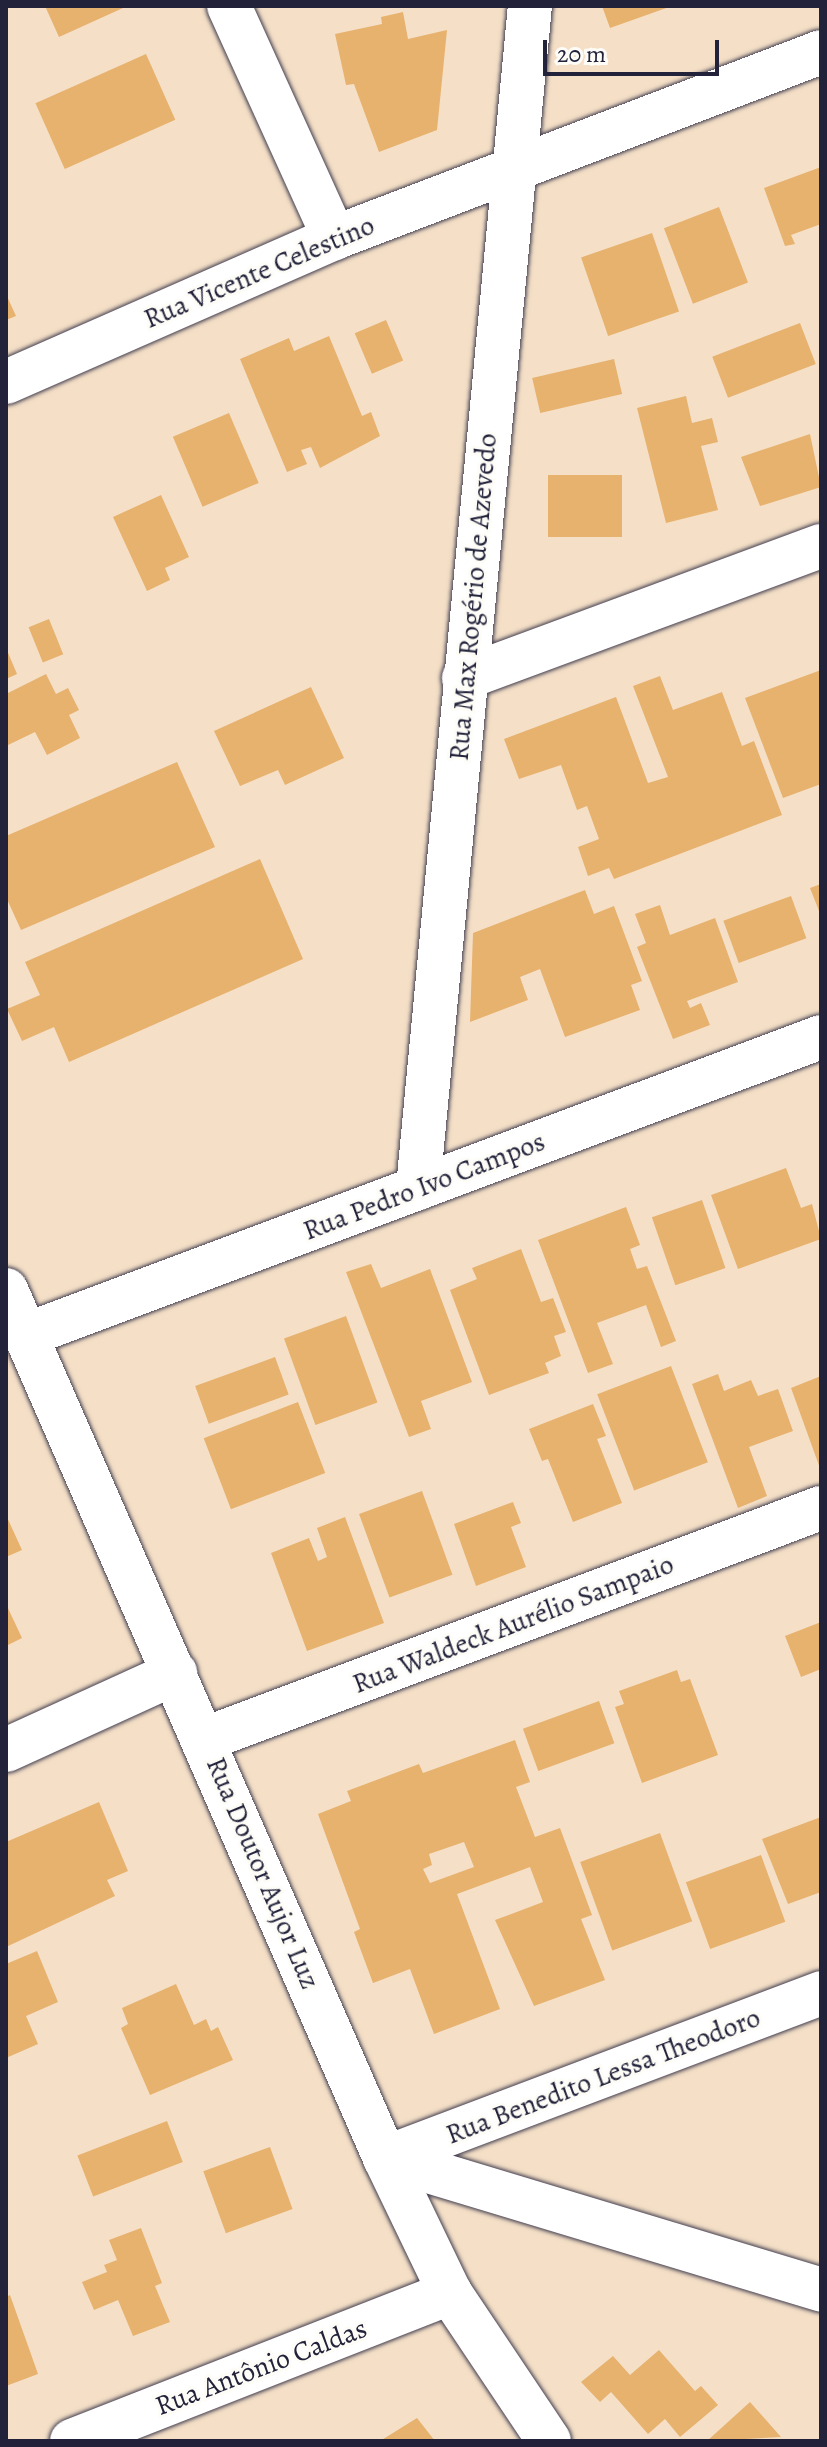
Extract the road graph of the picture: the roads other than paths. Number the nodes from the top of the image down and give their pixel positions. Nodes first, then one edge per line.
1 (229, 6) edge
2 (530, 6) edge
3 (821, 52) edge
4 (515, 166) junction
5 (334, 238) junction
6 (6, 382) edge
7 (821, 546) edge
8 (464, 678) junction
9 (821, 1037) edge
10 (418, 1188) junction
11 (6, 1290) edge
12 (26, 1335) junction
13 (821, 1508) edge
14 (175, 1673) junction
15 (205, 1739) junction
16 (6, 1750) edge
17 (821, 1993) edge
18 (385, 2158) junction
19 (821, 2290) edge
20 (450, 2293) junction
21 (72, 2441) edge
22 (549, 2441) edge

1 - 5 street
2 - 4 street, Rua Max Rogério de Azevedo
3 - 4 street, Rua Vicente Celestino
4 - 5 street, Rua Vicente Celestino
4 - 8 street, Rua Max Rogério de Azevedo
5 - 6 street, Rua Vicente Celestino
7 - 8 street
8 - 10 street, Rua Max Rogério de Azevedo
9 - 10 street, Rua Pedro Ivo Campos
10 - 12 street, Rua Pedro Ivo Campos
11 - 12 street, Rua Doutor Aujor Luz
12 - 14 street, Rua Doutor Aujor Luz
13 - 15 street, Rua Waldeck Aurélio Sampaio
14 - 15 street, Rua Doutor Aujor Luz
14 - 16 street
15 - 18 street, Rua Doutor Aujor Luz
17 - 18 street, Rua Benedito Lessa Theodoro
18 - 19 street
18 - 20 street, Rua Doutor Aujor Luz
20 - 21 street, Rua Antônio Caldas
20 - 22 street, Rua Doutor Aujor Luz

